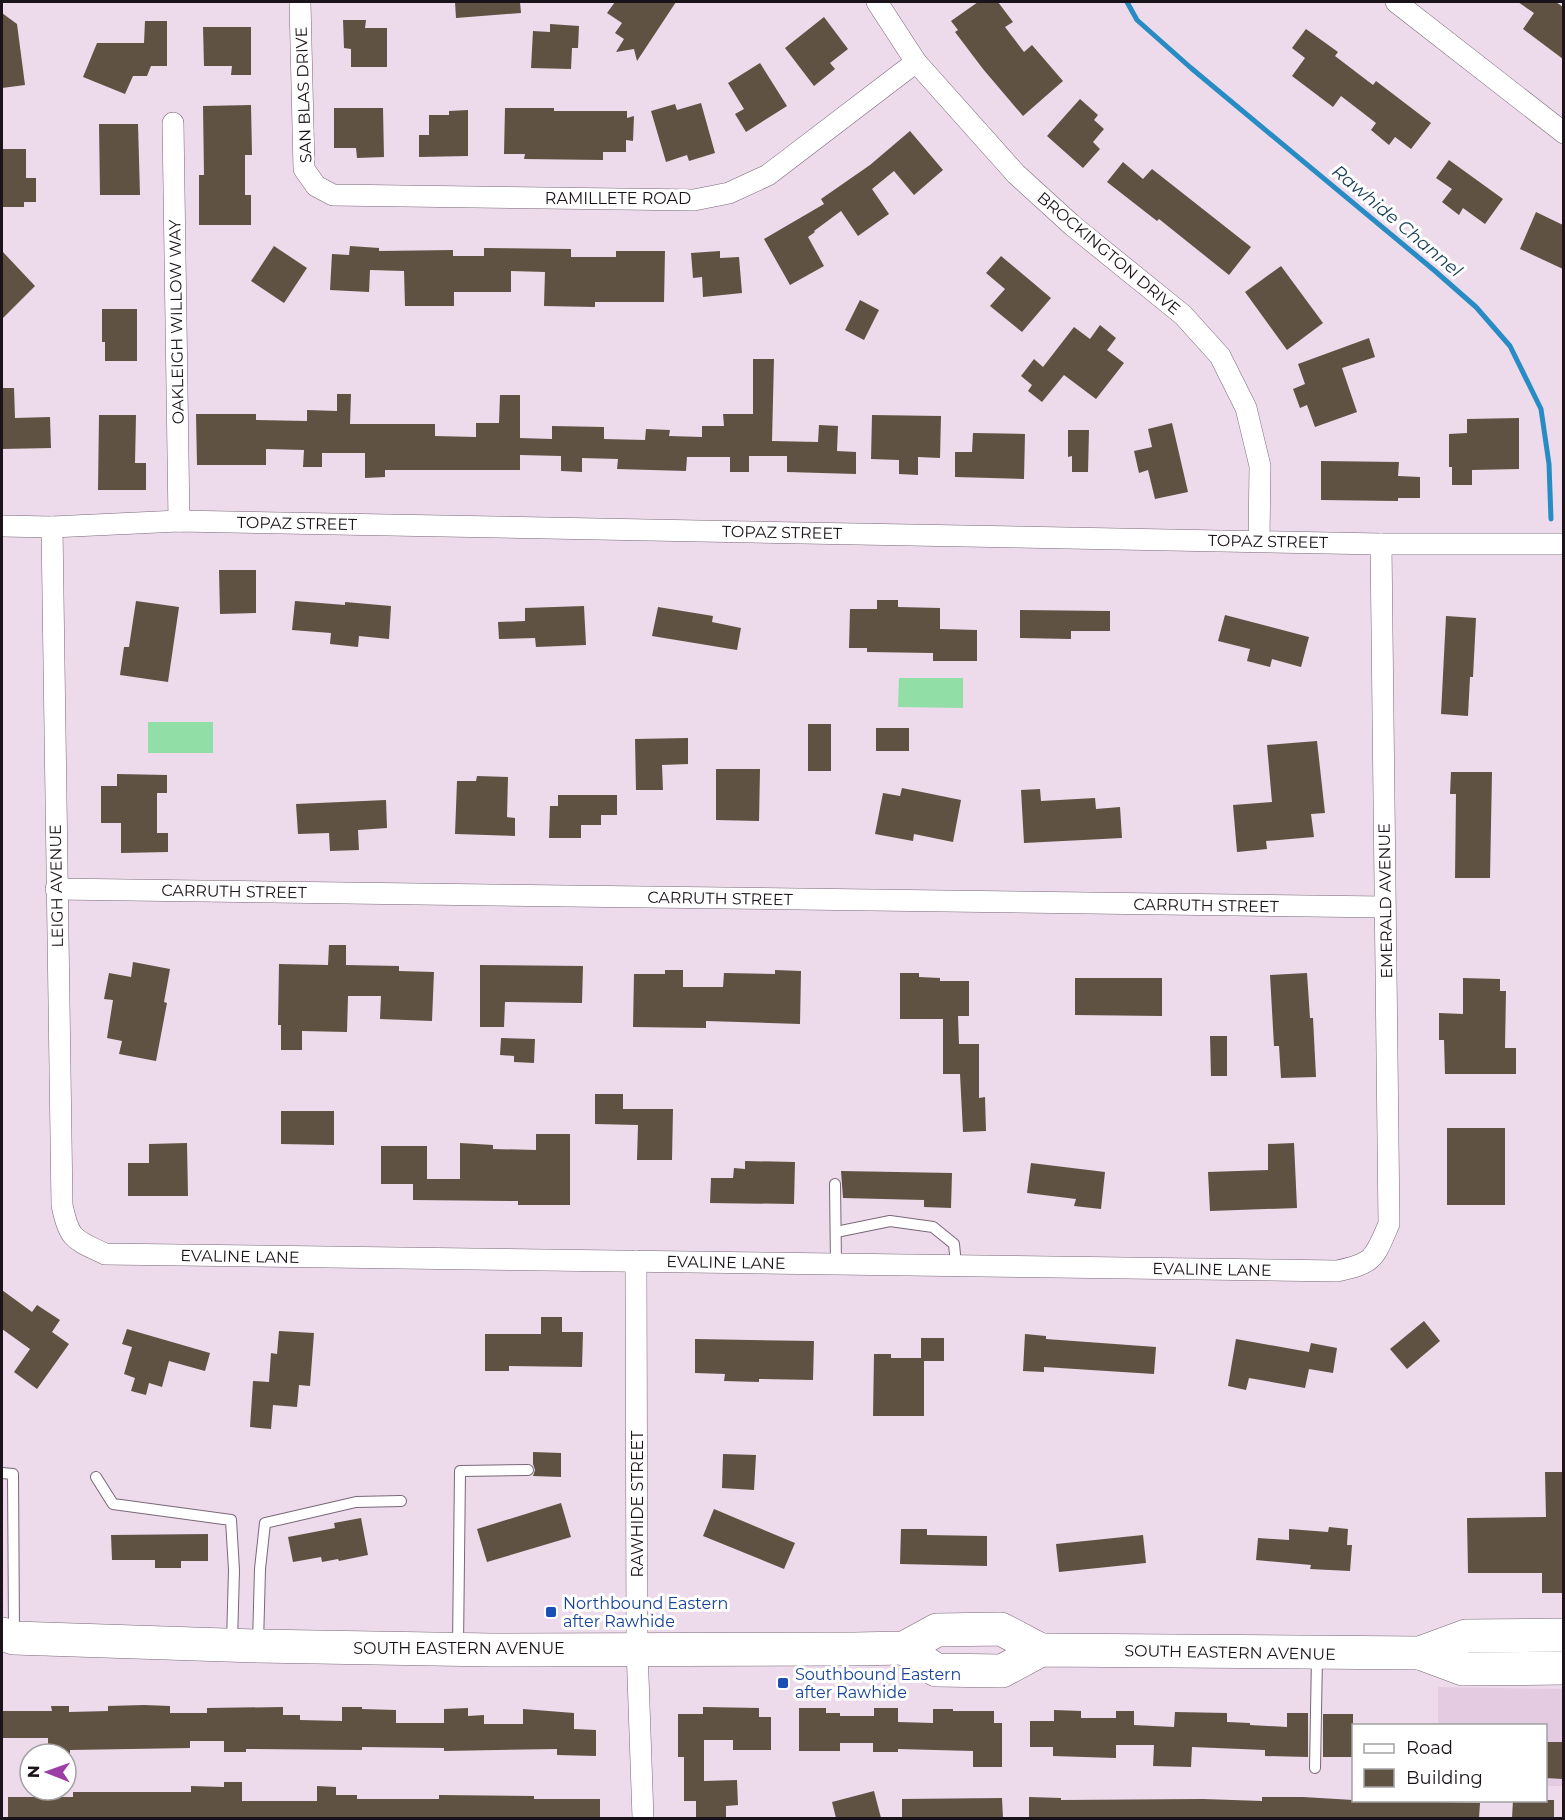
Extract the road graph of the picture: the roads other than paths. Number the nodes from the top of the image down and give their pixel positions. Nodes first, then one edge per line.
1 (300, 2) edge
2 (877, 2) edge
3 (1396, 2) edge
4 (916, 62) junction
5 (173, 123) dead end
6 (1563, 133) edge
7 (316, 186) joint
8 (179, 521) junction
9 (2, 526) edge
10 (52, 527) junction
11 (1258, 541) junction
12 (1381, 544) junction
13 (1563, 544) edge
14 (56, 889) junction
15 (1384, 907) junction
16 (835, 1184) dead end
17 (836, 1232) junction
18 (77, 1241) joint
19 (1375, 1256) joint
20 (636, 1261) junction
21 (836, 1264) junction
22 (956, 1265) junction
23 (528, 1470) dead end
24 (2, 1473) edge
25 (96, 1477) dead end
26 (401, 1501) dead end
27 (1563, 1635) edge
28 (6, 1639) edge
29 (245, 1645) junction
30 (638, 1648) junction
31 (458, 1650) junction
32 (1317, 1653) junction
33 (1420, 1653) junction
34 (1563, 1668) edge
35 (1315, 1768) dead end
36 (643, 1818) edge

1 - 7 street, SAN BLAS DRIVE
2 - 4 street, BROCKINGTON DRIVE
3 - 6 street
4 - 7 street, RAMILLETE ROAD
4 - 11 street, BROCKINGTON DRIVE
5 - 8 street, OAKLEIGH WILLOW WAY
8 - 10 street, TOPAZ STREET
8 - 11 street, TOPAZ STREET
9 - 10 street, TOPAZ STREET
10 - 14 street, LEIGH AVENUE
11 - 12 street, TOPAZ STREET
12 - 13 street, TOPAZ STREET
12 - 15 street, EMERALD AVENUE
14 - 15 street, CARRUTH STREET
14 - 18 street, LEIGH AVENUE
15 - 19 street, EMERALD AVENUE
16 - 17 lane
17 - 21 lane
17 - 22 lane
18 - 20 street, EVALINE LANE
19 - 22 street, EVALINE LANE
20 - 21 street, EVALINE LANE
20 - 30 street, RAWHIDE STREET
21 - 22 street, EVALINE LANE
23 - 31 lane
24 - 28 lane
25 - 29 lane
26 - 29 lane
27 - 33 main road, SOUTH EASTERN AVENUE
28 - 29 main road, SOUTH EASTERN AVENUE
29 - 31 main road, SOUTH EASTERN AVENUE
30 - 31 main road, SOUTH EASTERN AVENUE
30 - 32 main road, SOUTH EASTERN AVENUE
30 - 36 street, RAWHIDE STREET
32 - 33 main road, SOUTH EASTERN AVENUE
32 - 35 lane
33 - 34 main road, SOUTH EASTERN AVENUE

